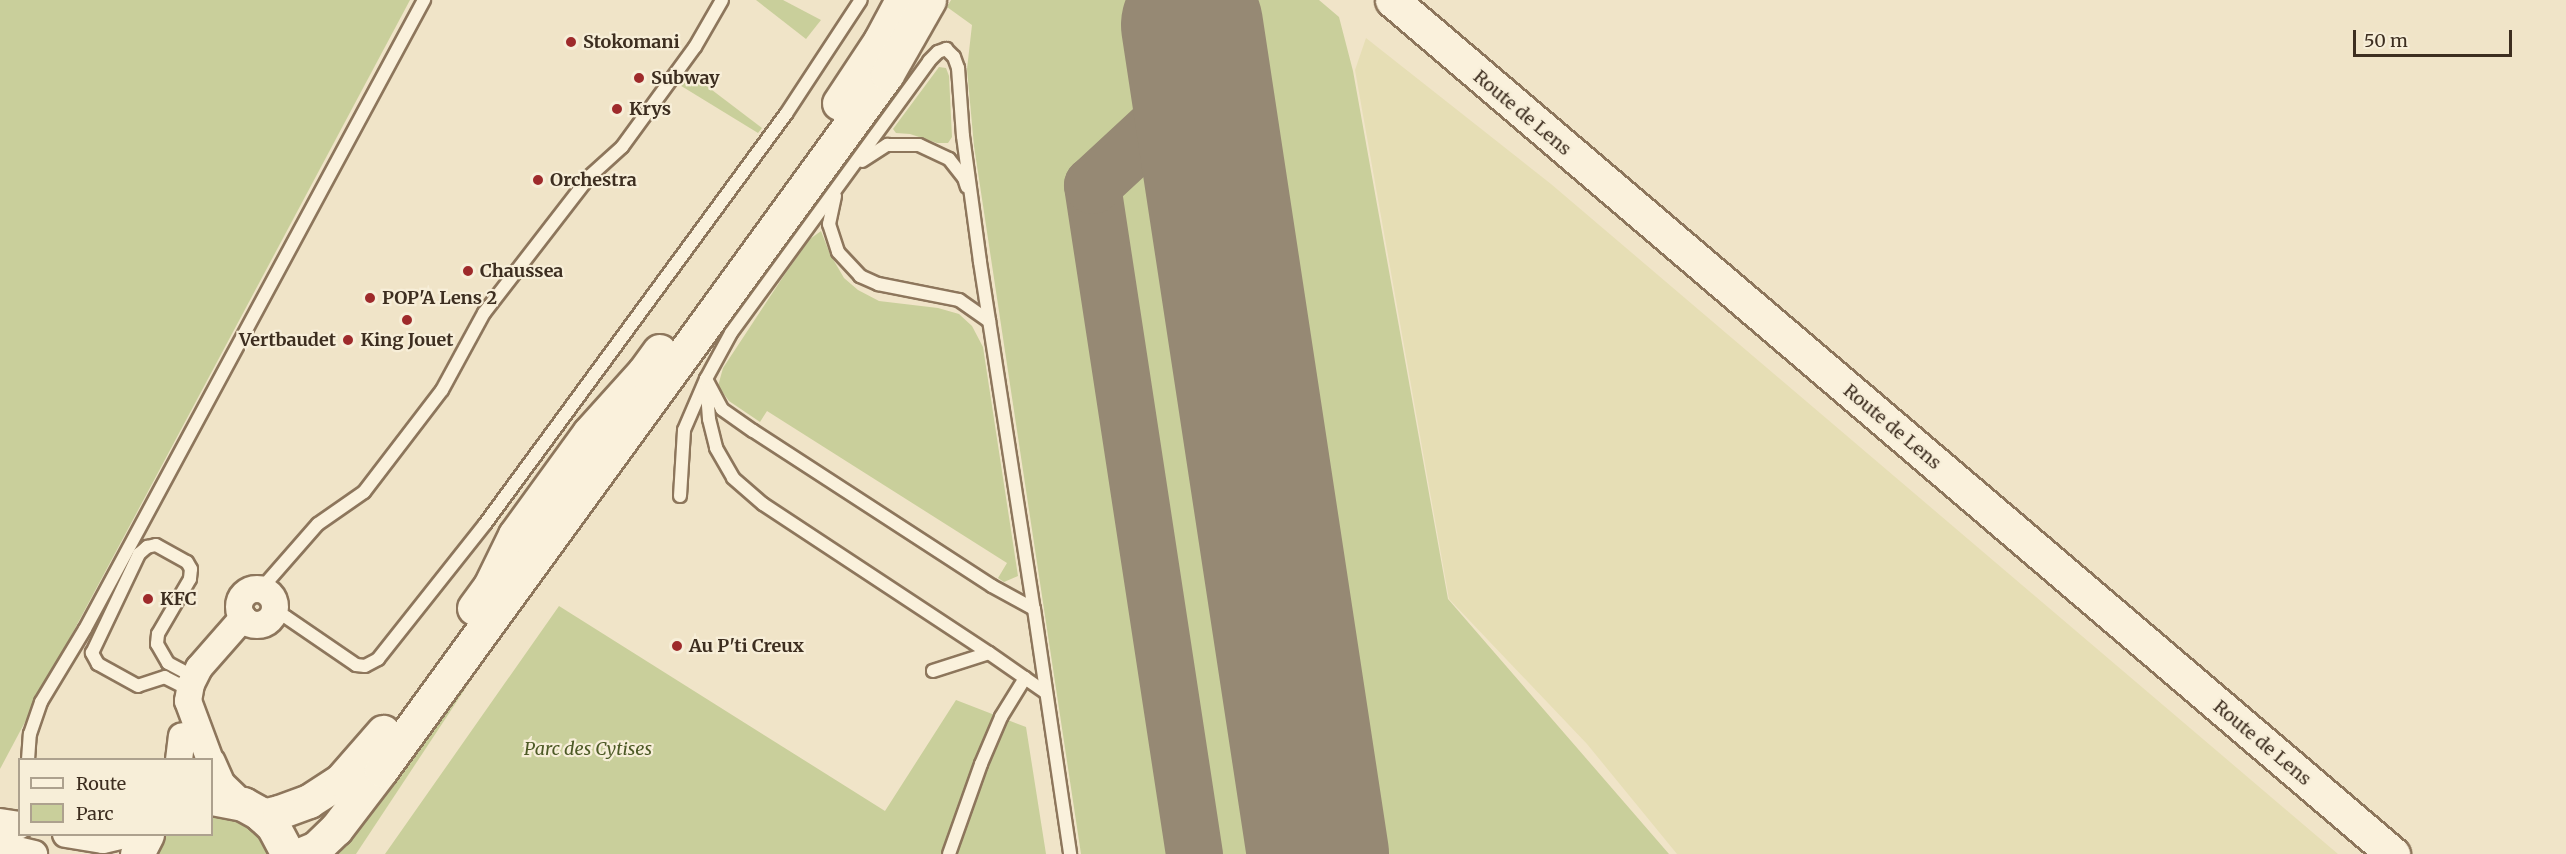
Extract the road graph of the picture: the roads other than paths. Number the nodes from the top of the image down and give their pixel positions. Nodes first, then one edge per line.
1 (424, 0) edge
2 (722, 0) edge
3 (861, 0) edge
4 (902, 0) edge
5 (916, 0) edge
6 (929, 0) edge
7 (1392, 0) edge
8 (846, 176) junction
9 (974, 208) junction
10 (990, 321) junction
11 (720, 324) junction
12 (706, 379) junction
13 (680, 496) dead end
14 (261, 590) junction
15 (1034, 609) junction
16 (273, 614) junction
17 (243, 618) junction
18 (989, 653) junction
19 (933, 671) dead end
20 (1025, 678) junction
21 (191, 689) junction
22 (1046, 692) junction
23 (365, 755) junction
24 (28, 758) edge
25 (210, 758) edge
26 (213, 765) edge
27 (213, 798) edge
28 (252, 810) junction
29 (0, 822) edge
30 (18, 825) edge
31 (77, 836) edge
32 (120, 836) edge
33 (146, 836) edge
34 (0, 846) edge
35 (34, 854) edge
36 (137, 854) edge
37 (288, 854) edge
38 (302, 854) edge
39 (949, 854) edge
40 (1070, 854) edge
41 (2393, 854) edge

1 - 24 lane
2 - 14 lane
3 - 16 lane
4 - 23 street
5 - 23 lane
6 - 11 street
7 - 41 street, Route de Lens
8 - 9 lane
8 - 9 lane
8 - 10 lane
8 - 11 lane
9 - 10 lane
10 - 15 lane
11 - 12 lane
11 - 38 street
12 - 13 lane
12 - 15 lane
12 - 18 lane
14 - 16 street
14 - 17 street
15 - 22 lane
16 - 17 street
17 - 21 street
18 - 19 lane
18 - 20 lane
20 - 22 lane
20 - 39 lane
21 - 21 lane
21 - 25 street
22 - 40 lane
23 - 28 street
26 - 28 street
27 - 28 street
28 - 37 street
29 - 30 street
31 - 32 street
33 - 36 street
34 - 35 street

